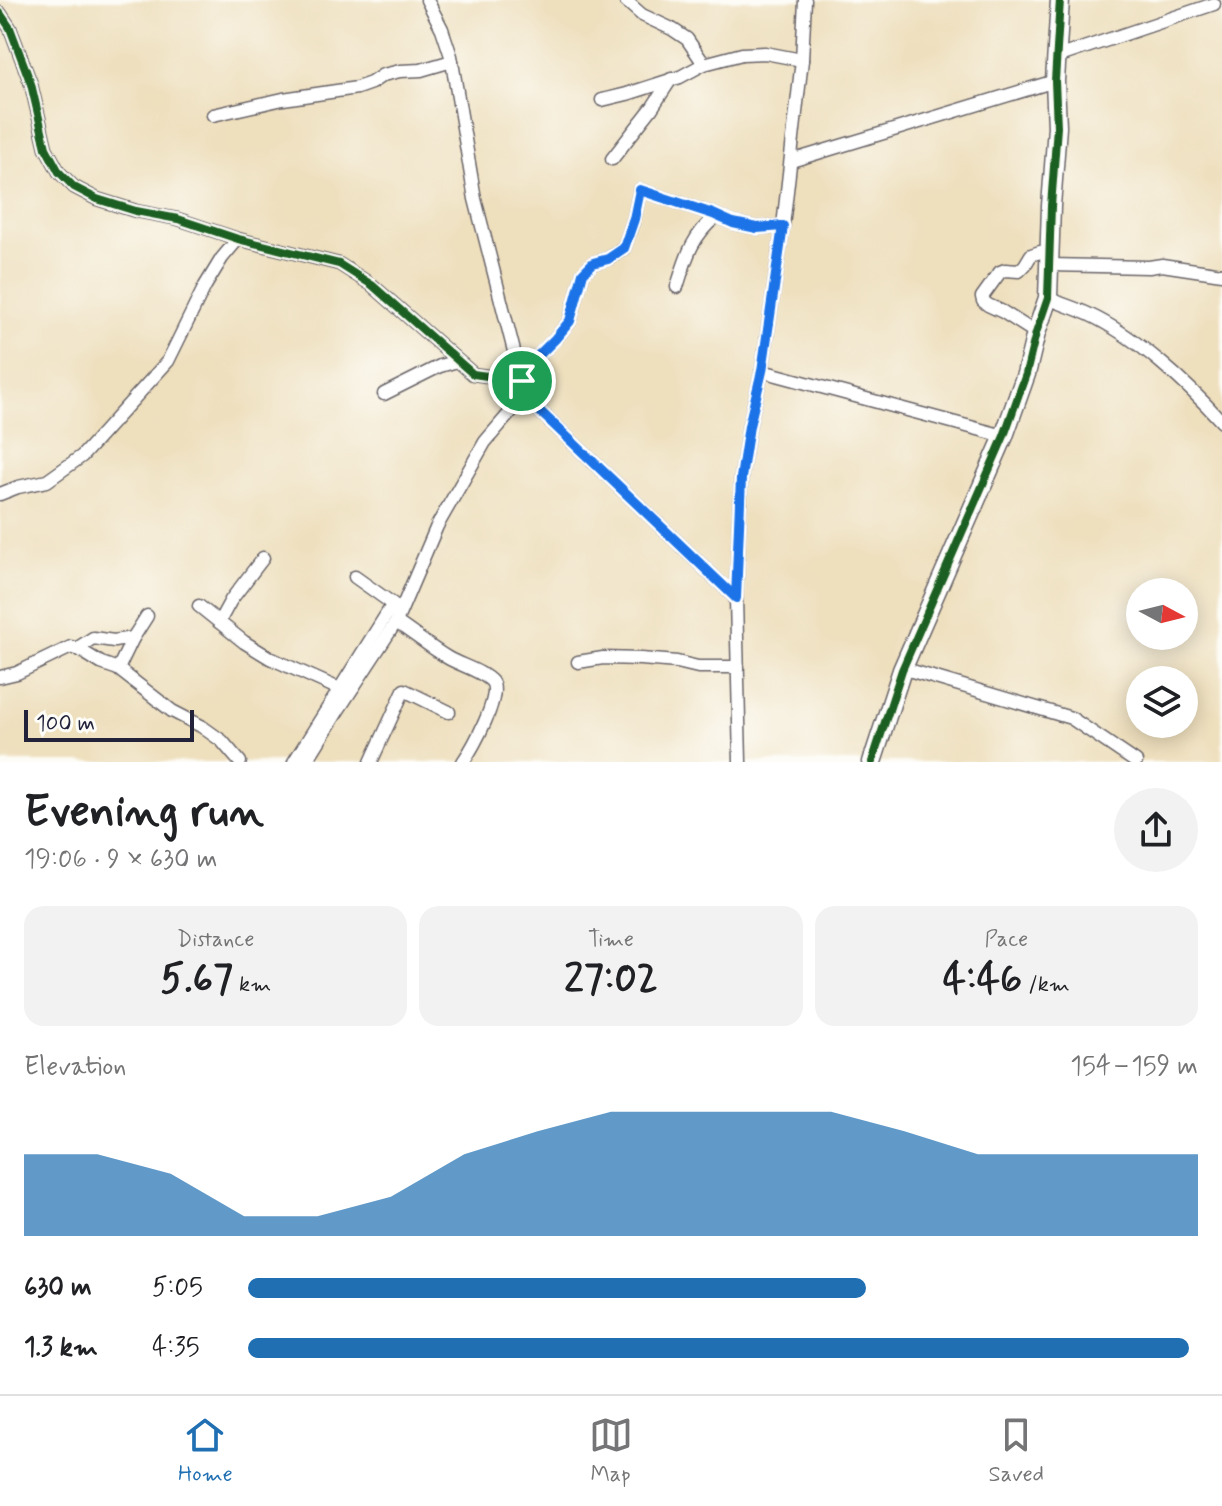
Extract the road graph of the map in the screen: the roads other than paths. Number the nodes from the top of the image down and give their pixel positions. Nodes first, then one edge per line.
1 (427, 0) edge
2 (625, 0) edge
3 (805, 0) edge
4 (1060, 0) edge
5 (1214, 4) dead end
6 (0, 13) edge
7 (1057, 57) junction
8 (802, 60) junction
9 (452, 61) junction
10 (704, 64) junction
11 (671, 79) junction
12 (1055, 81) junction
13 (602, 100) dead end
14 (213, 115) dead end
15 (612, 159) dead end
16 (791, 161) junction
17 (717, 216) junction
18 (783, 226) junction
19 (238, 239) junction
20 (1049, 260) junction
21 (1222, 274) edge
22 (677, 287) dead end
23 (1048, 298) junction
24 (1036, 333) junction
25 (457, 361) junction
26 (762, 371) junction
27 (522, 381) junction
28 (384, 394) dead end
29 (526, 398) junction
30 (1222, 422) edge
31 (1004, 436) junction
32 (0, 494) edge
33 (263, 558) dead end
34 (355, 577) dead end
35 (736, 598) junction
36 (199, 606) dead end
37 (147, 616) dead end
38 (219, 622) junction
39 (396, 622) junction
40 (133, 638) junction
41 (76, 649) junction
42 (578, 662) dead end
43 (738, 667) junction
44 (118, 669) junction
45 (902, 670) junction
46 (0, 677) edge
47 (344, 691) junction
48 (449, 712) dead end
49 (465, 759) edge
50 (240, 762) edge
51 (294, 762) edge
52 (306, 762) edge
53 (371, 762) edge
54 (481, 762) edge
55 (740, 762) edge
56 (872, 762) edge
57 (1136, 762) edge

1 - 9 street
2 - 10 street
3 - 8 street
4 - 7 street
5 - 7 street
6 - 19 street
7 - 12 street
8 - 10 street
8 - 16 street
9 - 14 street
9 - 27 street
10 - 11 street
11 - 13 street
11 - 15 street
12 - 16 street
12 - 20 street
16 - 18 street
17 - 18 street
17 - 22 street
17 - 27 street
18 - 26 street
19 - 25 street
19 - 32 street
20 - 21 street
20 - 23 street
20 - 24 street
23 - 24 street
23 - 30 street
24 - 31 street
25 - 27 street
25 - 28 street
26 - 31 street
26 - 35 street
27 - 29 street
29 - 35 street
29 - 39 street
31 - 45 street
33 - 38 street
34 - 47 street
35 - 43 street
36 - 38 street
37 - 40 street
38 - 47 street
39 - 47 street
39 - 49 street
40 - 41 street
40 - 44 street
41 - 44 street
41 - 46 street
42 - 43 street
43 - 55 street
44 - 50 street
45 - 56 street
45 - 57 street
47 - 51 street
47 - 52 street
48 - 53 street
49 - 54 street

